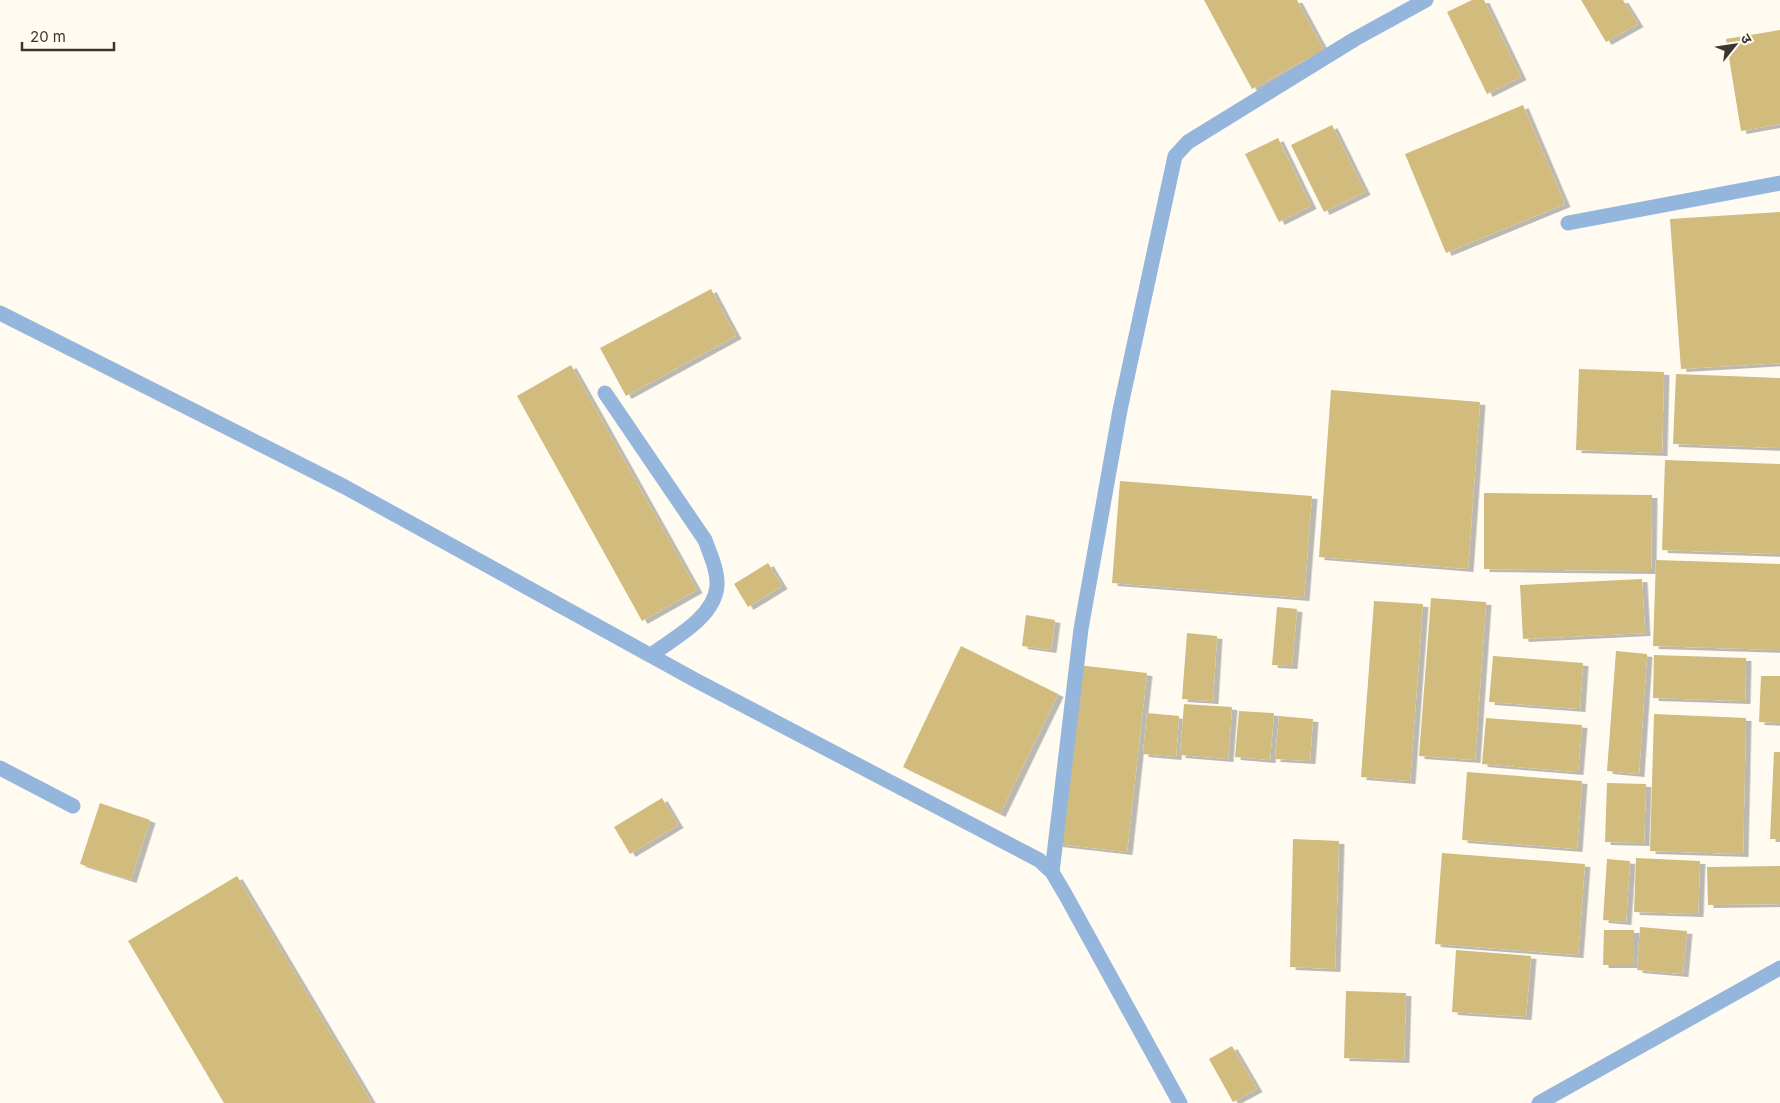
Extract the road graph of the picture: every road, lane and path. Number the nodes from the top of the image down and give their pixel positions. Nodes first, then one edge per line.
1 (1426, 0) edge
2 (1780, 184) edge
3 (1568, 223) dead end
4 (0, 313) edge
5 (605, 393) dead end
6 (651, 655) junction
7 (0, 768) edge
8 (73, 806) dead end
9 (1052, 872) junction
10 (1780, 968) edge
11 (1180, 1103) edge
12 (1539, 1103) edge

1 - 9 street
2 - 3 street
4 - 6 street
5 - 6 street
6 - 9 street
7 - 8 street
9 - 11 street
10 - 12 street

